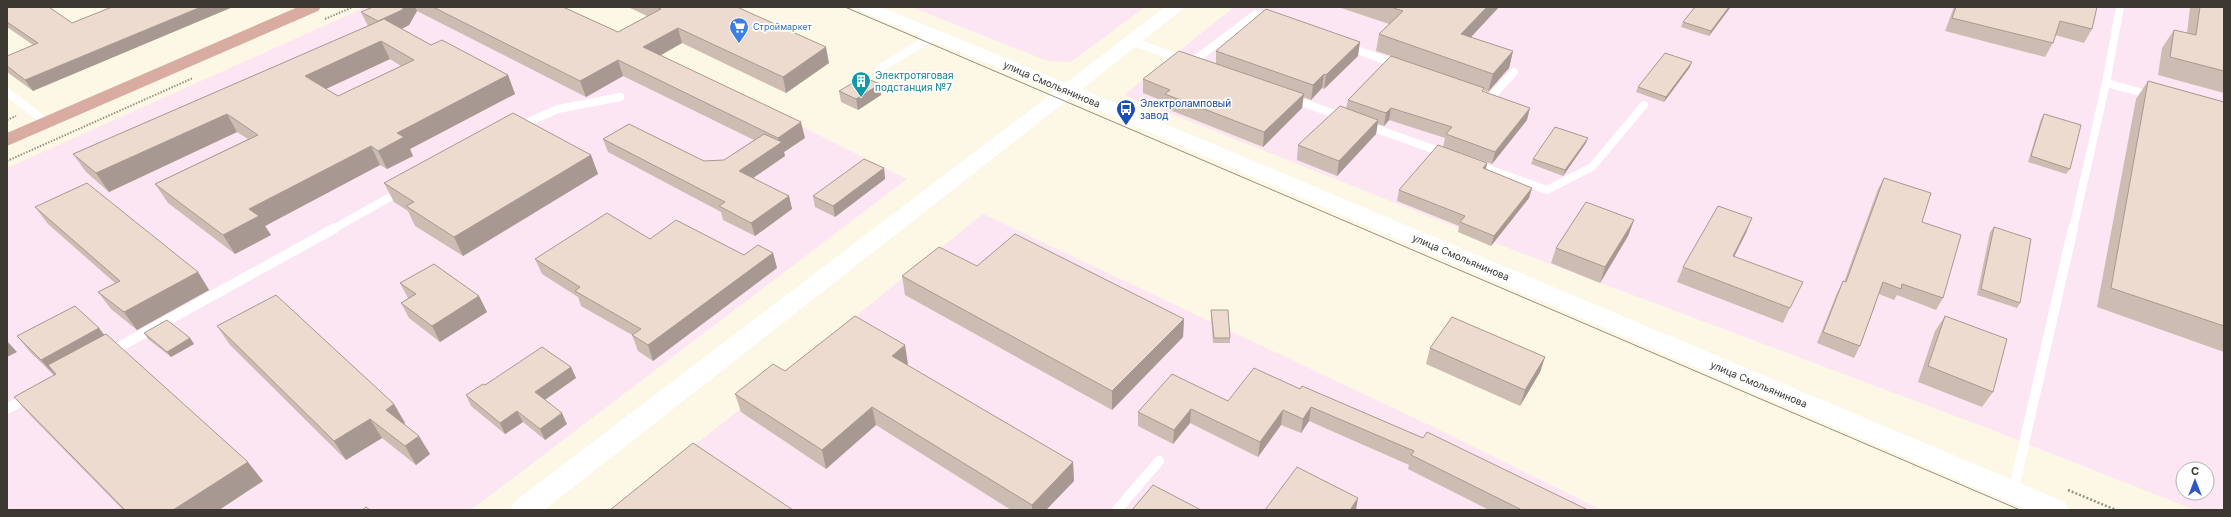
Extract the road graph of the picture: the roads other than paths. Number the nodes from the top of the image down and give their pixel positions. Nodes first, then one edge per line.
1 (866, 7) edge
2 (1176, 7) edge
3 (2120, 7) edge
4 (318, 13) edge
5 (1278, 22) edge
6 (935, 35) junction
7 (1131, 41) junction
8 (1343, 45) edge
9 (1402, 66) edge
10 (879, 69) dead end
11 (1514, 72) dead end
12 (2106, 83) junction
13 (1068, 90) junction
14 (7, 92) edge
15 (1475, 93) edge
16 (620, 97) dead end
17 (1287, 97) edge
18 (2158, 97) edge
19 (1644, 104) dead end
20 (47, 123) junction
21 (510, 131) edge
22 (7, 140) edge
23 (1450, 156) edge
24 (1465, 161) edge
25 (412, 185) edge
26 (105, 355) edge
27 (35, 394) edge
28 (7, 409) edge
29 (1160, 461) dead end
30 (2012, 492) junction
31 (524, 510) edge
32 (1117, 510) edge
33 (2055, 510) edge

1 - 6 street, улица Смольянинова
2 - 7 street
3 - 12 lane
4 - 20 main road
5 - 7 lane
6 - 10 lane
6 - 13 street, улица Смольянинова
7 - 13 street
8 - 9 lane
11 - 15 lane
12 - 18 lane
12 - 30 lane
13 - 30 street, улица Смольянинова
13 - 31 street
14 - 20 lane
16 - 21 lane
17 - 23 lane
19 - 24 lane
20 - 22 main road
25 - 26 lane
27 - 28 lane
29 - 32 lane
30 - 33 street, улица Смольянинова

